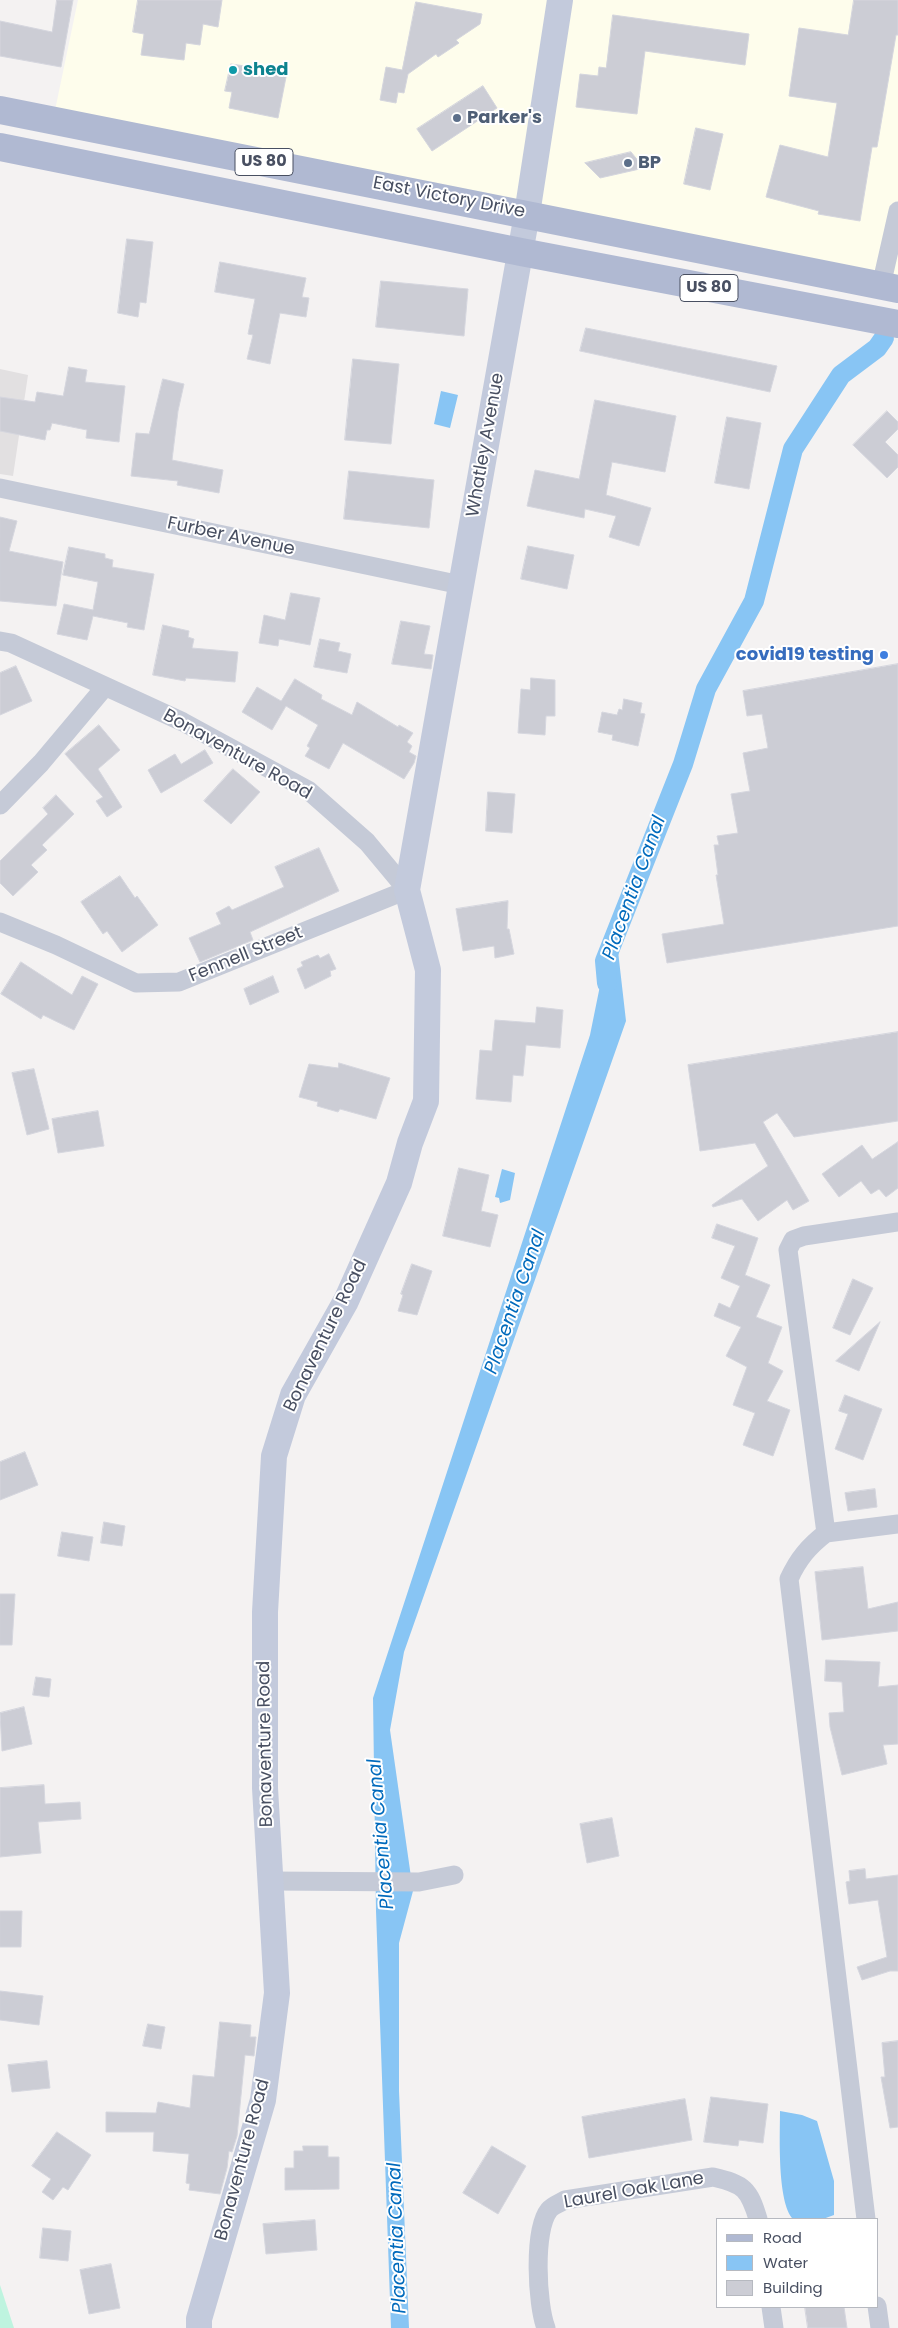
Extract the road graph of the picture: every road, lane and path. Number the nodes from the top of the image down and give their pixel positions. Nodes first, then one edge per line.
1 (560, 0) edge
2 (0, 110) edge
3 (0, 147) edge
4 (898, 211) edge
5 (528, 214) junction
6 (521, 252) junction
7 (889, 288) edge
8 (898, 324) edge
9 (0, 488) edge
10 (461, 585) junction
11 (0, 641) edge
12 (104, 688) junction
13 (0, 805) edge
14 (408, 890) junction
15 (0, 922) edge
16 (898, 1222) edge
17 (898, 1524) edge
18 (826, 1533) junction
19 (454, 1875) dead end
20 (270, 1881) junction
21 (758, 2218) edge
22 (866, 2218) edge
23 (771, 2308) edge
24 (877, 2308) edge
25 (199, 2328) edge
26 (546, 2328) edge
27 (774, 2328) edge
28 (880, 2328) edge

1 - 5 street, Whatley Avenue
2 - 5 main road, East Victory Drive / US 80
3 - 6 main road, US 80
4 - 7 street
5 - 6 street, Whatley Avenue
5 - 7 main road, East Victory Drive / US 80
6 - 8 main road, US 80
6 - 10 street, Whatley Avenue
9 - 10 street, Furber Avenue
10 - 14 street, Whatley Avenue
11 - 12 street, Bonaventure Road
12 - 13 street
12 - 14 street, Bonaventure Road
14 - 15 street, Fennell Street
14 - 20 street, Bonaventure Road
16 - 18 street
17 - 18 street
18 - 22 street
19 - 20 street
20 - 25 street, Bonaventure Road
21 - 26 street, Laurel Oak Lane
23 - 27 street
24 - 28 street

